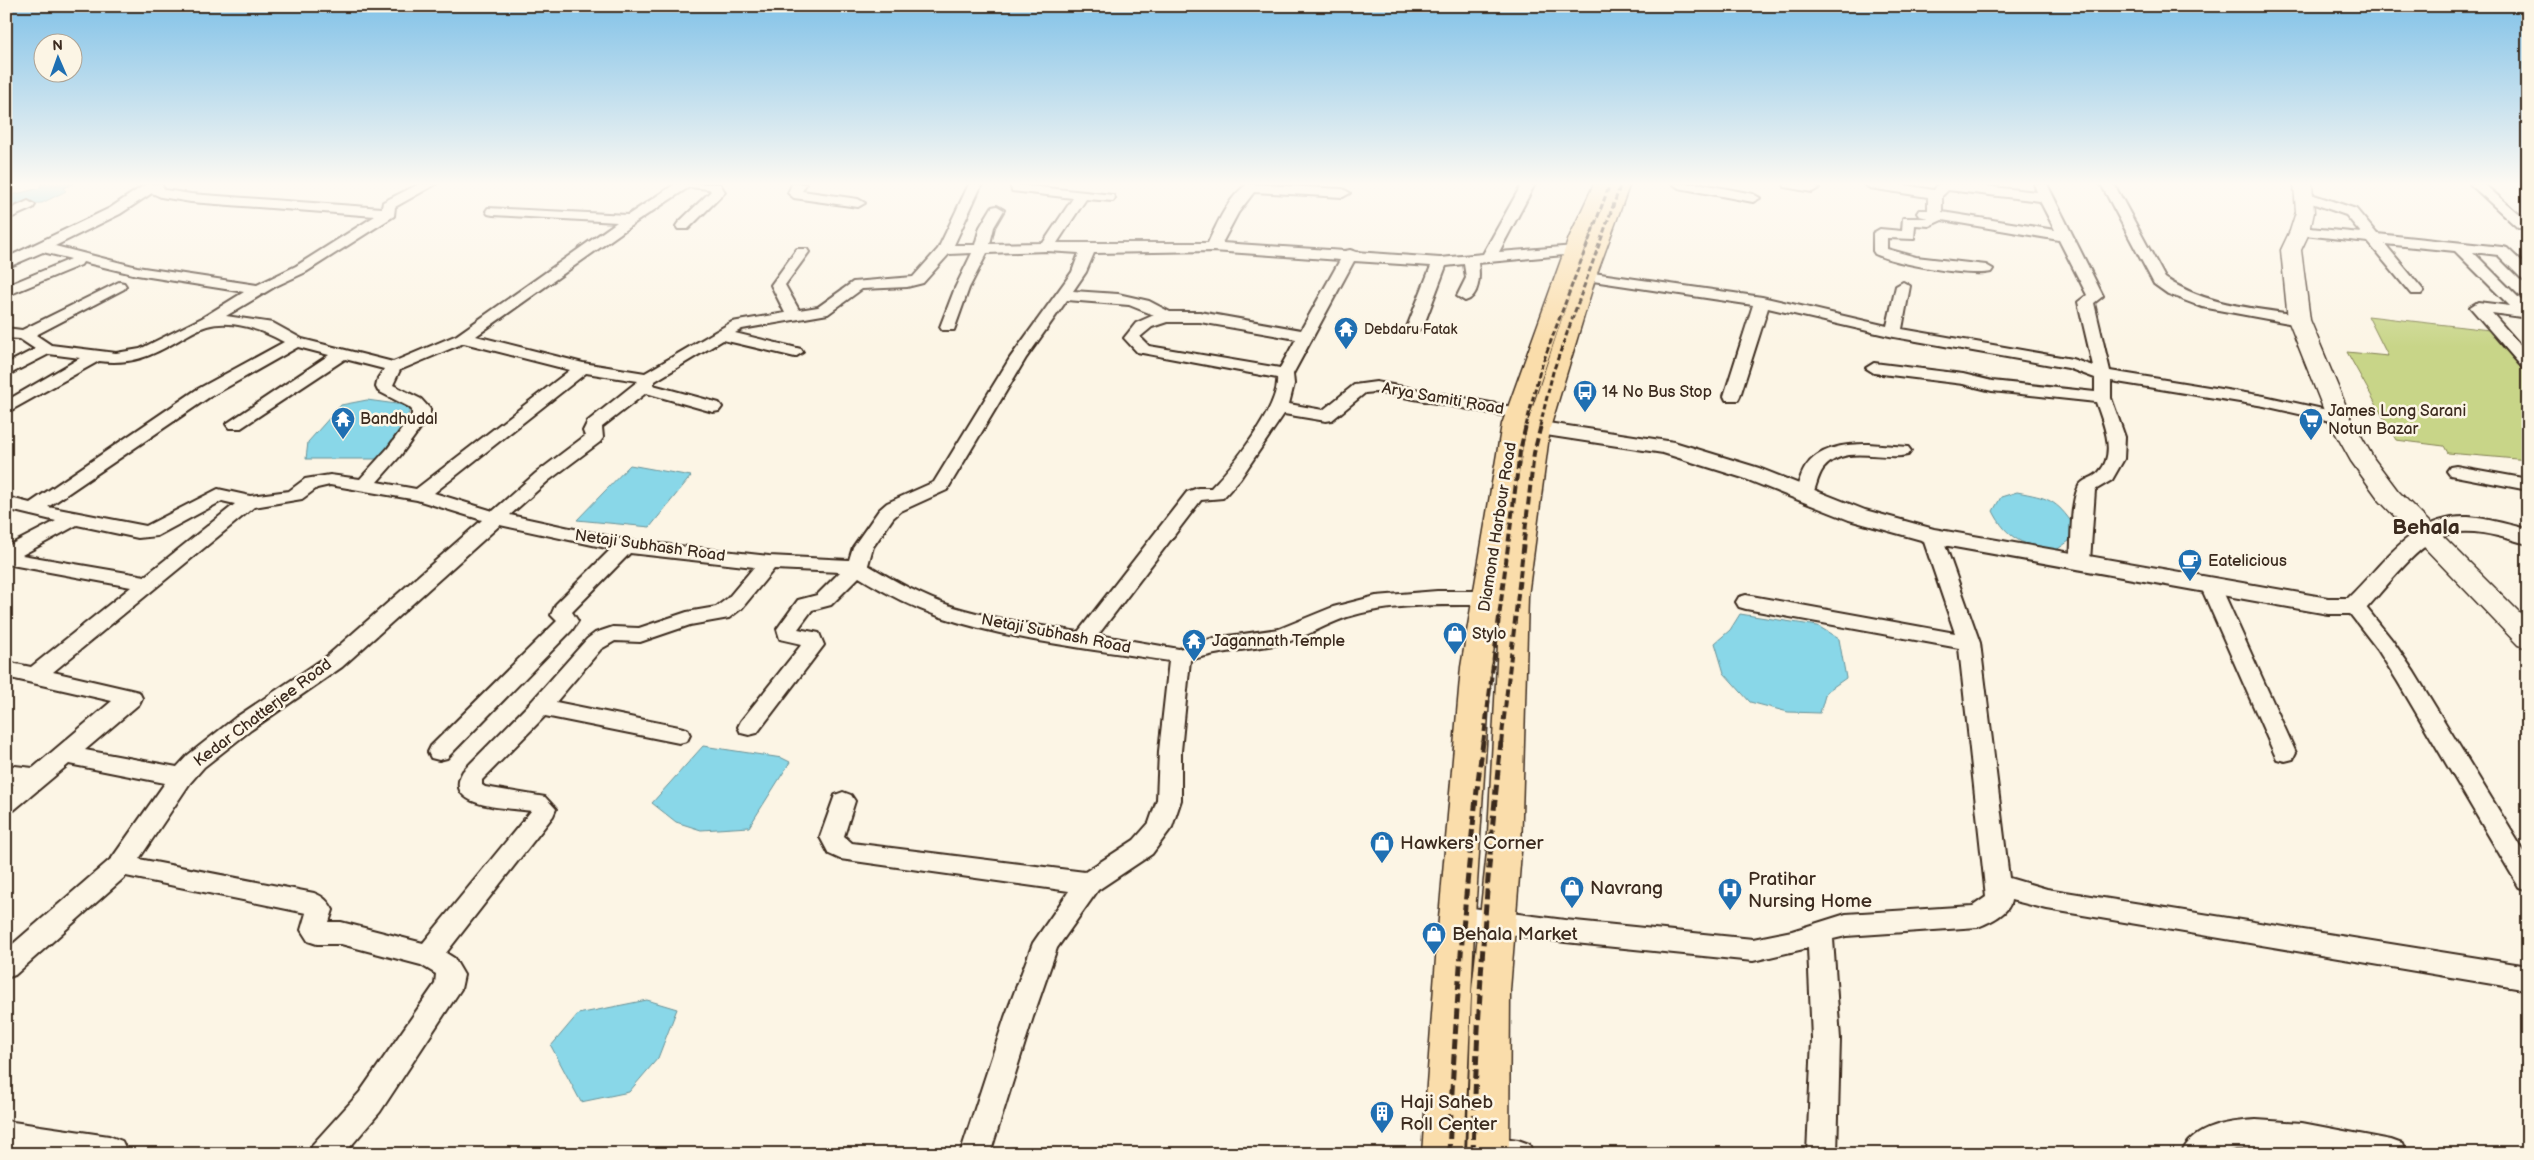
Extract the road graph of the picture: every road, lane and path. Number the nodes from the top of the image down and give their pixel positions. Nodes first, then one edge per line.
1 (60, 238) edge
2 (350, 238) edge
3 (604, 238) edge
4 (950, 238) edge
5 (985, 238) edge
6 (1053, 238) edge
7 (1218, 238) edge
8 (1499, 238) edge
9 (1580, 238) edge
10 (1600, 238) edge
11 (1880, 238) edge
12 (2065, 238) edge
13 (2136, 238) edge
14 (2296, 238) edge
15 (2359, 238) edge
16 (2375, 240) junction
17 (42, 247) junction
18 (1047, 247) junction
19 (1213, 247) junction
20 (2460, 248) junction
21 (1088, 249) junction
22 (945, 250) junction
23 (981, 250) junction
24 (1575, 250) junction
25 (802, 252) dead end
26 (1350, 254) junction
27 (1488, 259) junction
28 (1471, 260) junction
29 (76, 262) dead end
30 (1440, 262) junction
31 (6, 264) edge
32 (1986, 269) dead end
33 (1586, 276) junction
34 (2528, 277) edge
35 (119, 286) dead end
36 (1903, 286) dead end
37 (259, 290) junction
38 (2416, 291) dead end
39 (6, 292) edge
40 (1064, 295) junction
41 (1465, 296) dead end
42 (1762, 302) junction
43 (2526, 313) edge
44 (794, 316) junction
45 (1167, 317) junction
46 (2299, 320) junction
47 (204, 322) junction
48 (948, 327) dead end
49 (1416, 327) dead end
50 (1894, 332) junction
51 (6, 333) edge
52 (24, 335) junction
53 (721, 335) junction
54 (1306, 336) junction
55 (463, 338) junction
56 (296, 342) junction
57 (48, 349) junction
58 (796, 352) dead end
59 (342, 354) junction
60 (94, 357) junction
61 (2528, 364) edge
62 (394, 367) junction
63 (584, 368) junction
64 (1874, 368) dead end
65 (6, 371) edge
66 (1285, 374) junction
67 (2103, 375) junction
68 (646, 382) junction
69 (1732, 396) dead end
70 (2103, 398) junction
71 (713, 407) dead end
72 (6, 408) edge
73 (1279, 408) junction
74 (2339, 418) junction
75 (1523, 422) junction
76 (235, 424) dead end
77 (1902, 451) dead end
78 (2456, 471) dead end
79 (365, 485) junction
80 (2528, 485) edge
81 (1804, 494) junction
82 (420, 495) junction
83 (249, 502) junction
84 (6, 503) edge
85 (33, 509) junction
86 (496, 518) junction
87 (74, 519) junction
88 (2425, 535) junction
89 (1932, 536) junction
90 (2528, 537) edge
91 (625, 546) junction
92 (6, 556) edge
93 (768, 562) junction
94 (2080, 562) junction
95 (857, 567) junction
96 (147, 583) junction
97 (2211, 588) junction
98 (1487, 598) junction
99 (1746, 602) dead end
100 (2354, 606) junction
101 (2528, 638) edge
102 (1083, 640) junction
103 (1969, 642) junction
104 (1180, 656) junction
105 (6, 669) edge
106 (35, 675) junction
107 (540, 708) junction
108 (749, 727) dead end
109 (679, 735) dead end
110 (439, 752) dead end
111 (2284, 753) dead end
112 (63, 754) junction
113 (6, 774) edge
114 (35, 777) junction
115 (182, 777) junction
116 (843, 801) dead end
117 (6, 804) edge
118 (121, 865) junction
119 (2528, 880) edge
120 (1089, 883) junction
121 (1996, 885) junction
122 (1457, 917) junction
123 (1497, 923) junction
124 (1820, 932) junction
125 (428, 956) junction
126 (6, 967) edge
127 (2528, 978) edge
128 (9, 1143) edge
129 (1498, 1152) edge
130 (109, 1154) edge
131 (324, 1154) edge
132 (975, 1154) edge
133 (1443, 1154) edge
134 (1822, 1154) edge
135 (2196, 1154) edge
136 (2391, 1154) edge

1 - 17 street
2 - 37 street
3 - 55 street
4 - 22 street
5 - 23 street
6 - 18 street
7 - 19 street
8 - 27 street
9 - 24 highway, Diamond Harbour Road
10 - 33 highway, Diamond Harbour Road
11 - 32 street
12 - 67 street
13 - 46 street
14 - 46 main road
15 - 16 street
16 - 20 street
16 - 38 street
17 - 31 street
17 - 37 street
18 - 21 street
18 - 23 street
19 - 21 street
19 - 26 street
20 - 34 street
20 - 43 street
21 - 40 street
22 - 23 street
22 - 44 street
23 - 48 street
24 - 27 street
24 - 75 highway, Diamond Harbour Road
25 - 44 street
26 - 30 street
26 - 54 street
27 - 28 street
28 - 30 street
28 - 41 street
29 - 39 street
30 - 49 street
33 - 42 street
33 - 75 highway, Diamond Harbour Road
35 - 52 street
36 - 50 street
37 - 47 street
40 - 45 street
40 - 95 street
42 - 50 street
42 - 69 street
43 - 61 street
44 - 53 street
45 - 54 street
45 - 66 street
46 - 74 main road
47 - 56 street
47 - 60 street
50 - 67 street
51 - 52 street
52 - 57 street
53 - 58 street
53 - 68 street
54 - 66 street
55 - 62 street
55 - 63 street
56 - 59 street
56 - 85 street
57 - 60 street
57 - 65 street
59 - 62 street
59 - 76 street
60 - 72 street
62 - 79 street
63 - 68 street
63 - 82 street
64 - 70 street
66 - 73 street
67 - 70 street
67 - 74 street
68 - 71 street
68 - 86 street, Kedar Chatterjee Road
70 - 94 street
73 - 75 street, Arya Samiti Road
73 - 102 street
74 - 88 main road
75 - 81 street
75 - 98 highway, Diamond Harbour Road
75 - 123 highway, Diamond Harbour Road
77 - 81 street
78 - 80 street
79 - 82 street, Netaji Subhash Road
79 - 83 street, Netaji Subhash Road
81 - 89 street
82 - 86 street, Netaji Subhash Road
83 - 87 street
83 - 96 street
84 - 85 street
85 - 87 street
86 - 91 street, Netaji Subhash Road
86 - 115 street, Kedar Chatterjee Road
87 - 92 street
88 - 90 street
88 - 100 street
88 - 101 main road
89 - 94 street
89 - 103 street
91 - 93 street, Netaji Subhash Road
91 - 110 street
92 - 96 street
93 - 95 street, Netaji Subhash Road
93 - 107 street
94 - 97 street
95 - 102 street, Netaji Subhash Road
95 - 108 street
96 - 106 street
97 - 100 street
97 - 111 street
98 - 104 street, Netaji Subhash Road
98 - 122 highway, Diamond Harbour Road
99 - 103 street
100 - 119 street
102 - 104 street, Netaji Subhash Road
103 - 121 street
104 - 120 street
105 - 106 street
106 - 112 street
107 - 109 street
107 - 125 street
112 - 114 street
112 - 115 street
113 - 114 street
114 - 117 street
115 - 118 street, Kedar Chatterjee Road
116 - 120 street
118 - 125 street
118 - 126 street, Kedar Chatterjee Road
120 - 132 street
121 - 124 street
121 - 127 street
122 - 123 street
122 - 133 highway, Diamond Harbour Road
123 - 124 street
123 - 129 highway, Diamond Harbour Road
124 - 134 street
125 - 131 street
128 - 130 street
135 - 136 street

